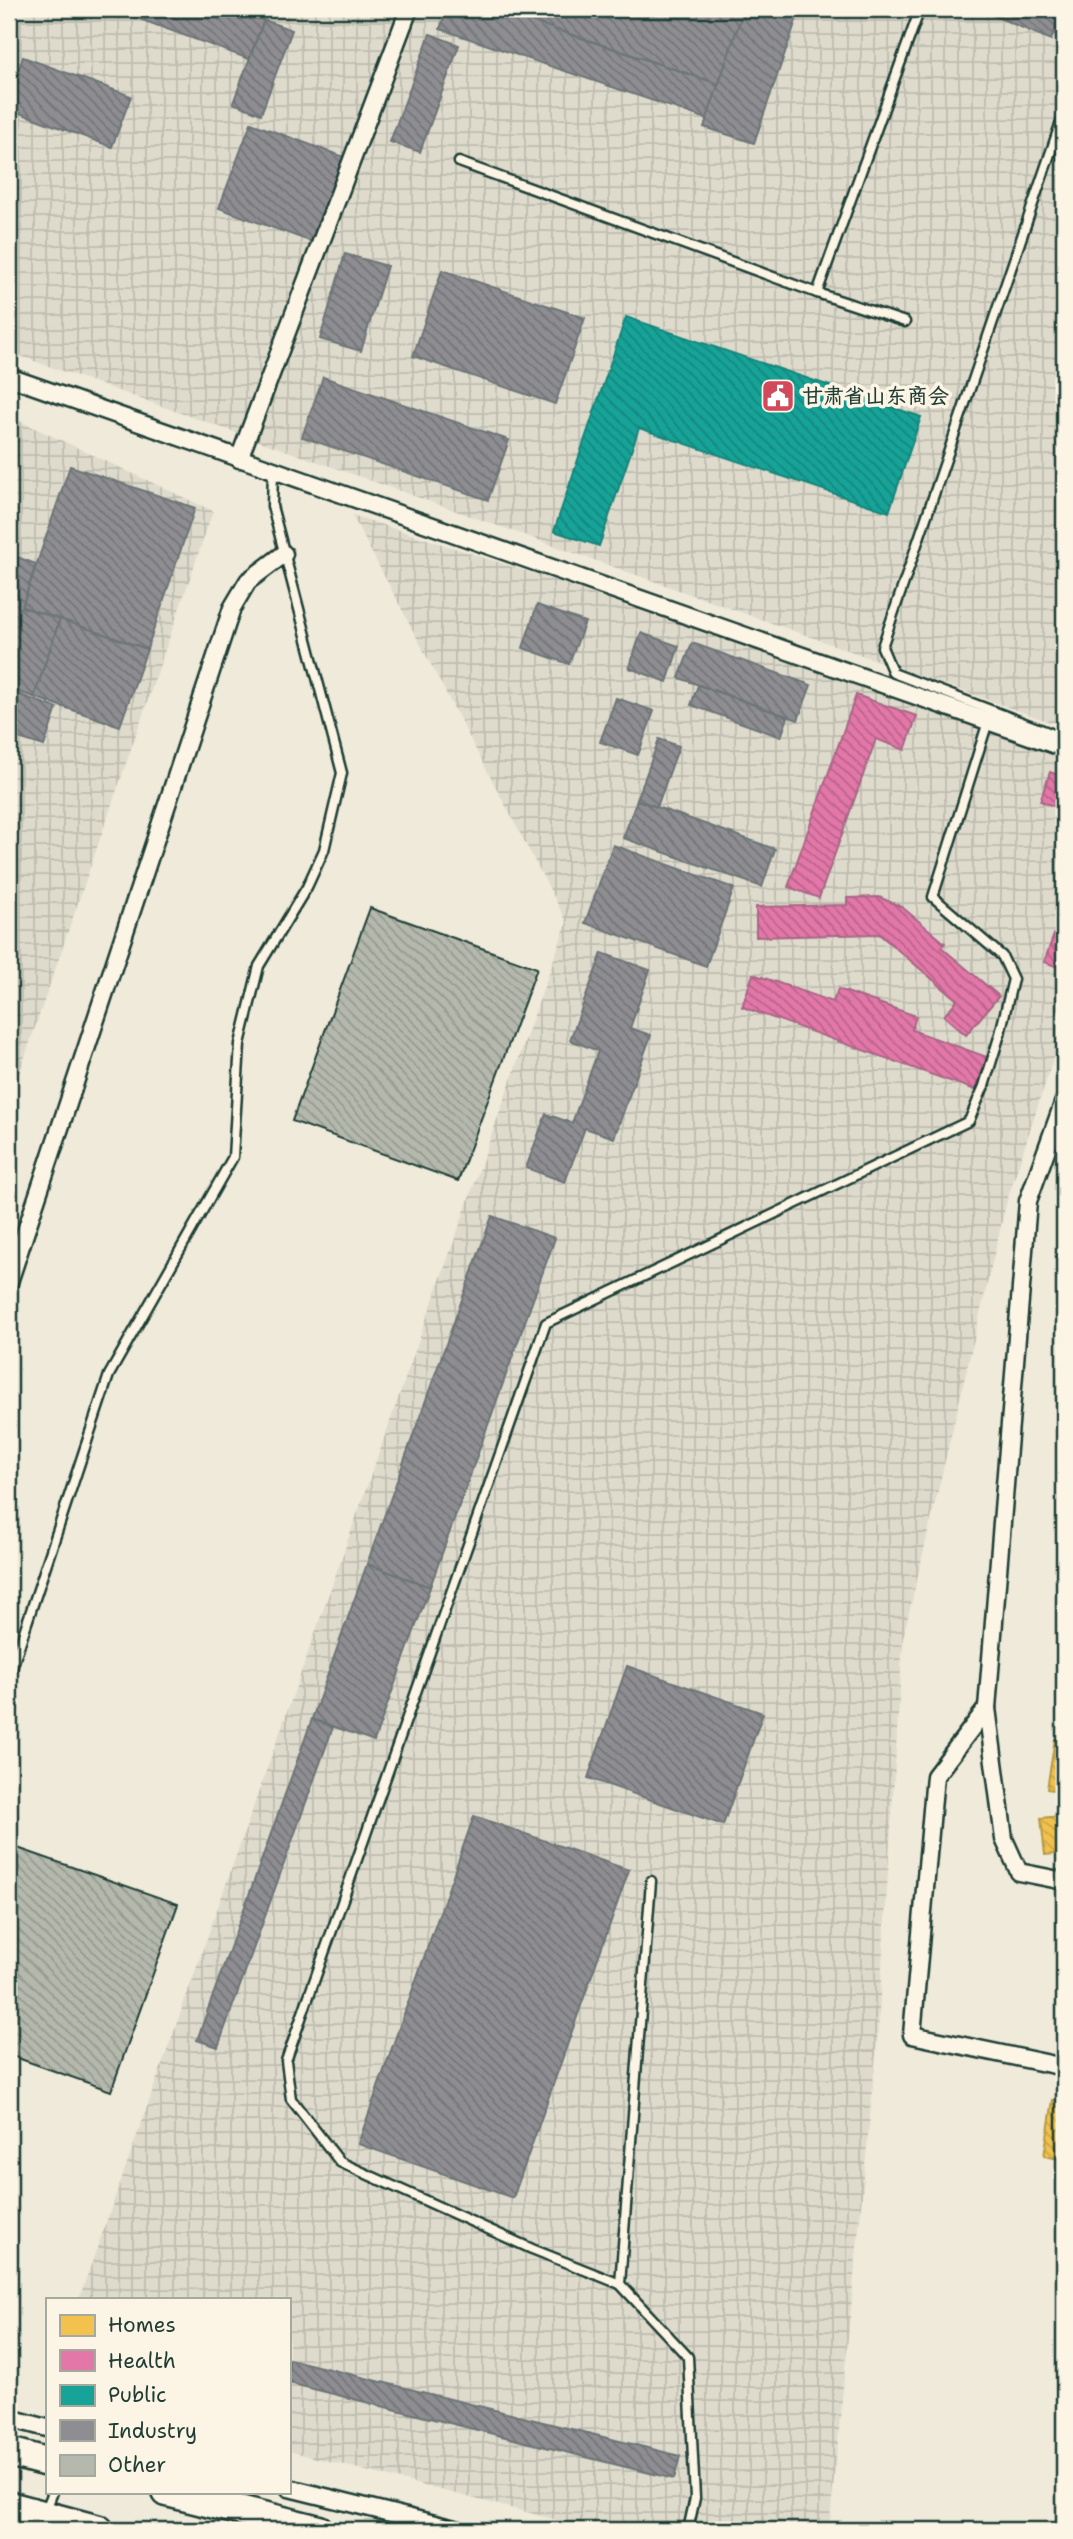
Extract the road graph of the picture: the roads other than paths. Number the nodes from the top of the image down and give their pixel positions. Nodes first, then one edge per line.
1 (409, 9) edge
2 (920, 9) edge
3 (1064, 113) edge
4 (459, 162) dead end
5 (817, 293) junction
6 (905, 322) dead end
7 (9, 377) edge
8 (239, 459) junction
9 (273, 472) junction
10 (285, 554) junction
11 (989, 716) junction
12 (1064, 738) edge
13 (1064, 748) edge
14 (1064, 1101) edge
15 (9, 1282) edge
16 (9, 1677) edge
17 (987, 1708) junction
18 (651, 1881) dead end
19 (1064, 1881) edge
20 (1064, 2067) edge
21 (620, 2284) junction
22 (9, 2418) edge
23 (46, 2428) edge
24 (9, 2452) edge
25 (46, 2462) edge
26 (290, 2488) edge
27 (174, 2494) edge
28 (49, 2503) edge
29 (9, 2506) edge
30 (99, 2530) edge
31 (319, 2530) edge
32 (458, 2530) edge
33 (688, 2530) edge

1 - 8 street
2 - 5 lane
3 - 11 lane
4 - 5 lane
5 - 6 lane
7 - 8 street
8 - 9 street
9 - 10 lane
9 - 11 street
10 - 15 street
10 - 16 lane
11 - 12 lane
11 - 13 street
11 - 21 lane
14 - 17 street
17 - 19 street
17 - 20 street
18 - 21 lane
21 - 33 lane
22 - 23 street
24 - 25 highway
26 - 32 street
27 - 31 highway
28 - 29 highway
28 - 30 highway

